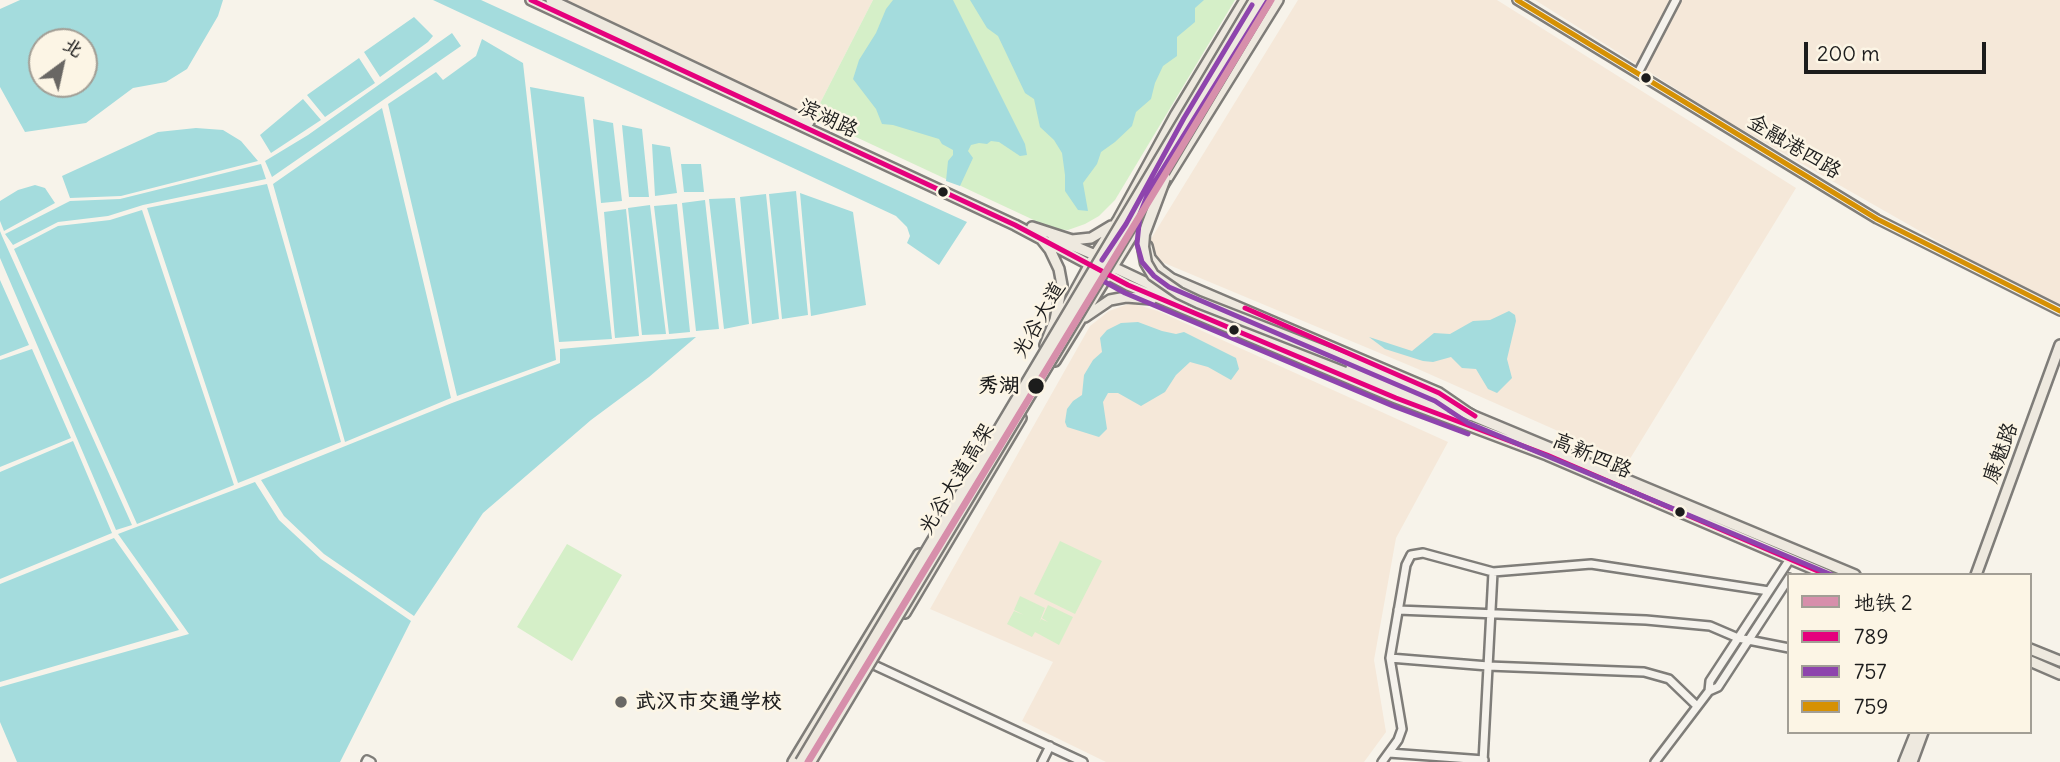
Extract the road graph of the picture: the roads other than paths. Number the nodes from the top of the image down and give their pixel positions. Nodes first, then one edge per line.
1 (531, 0) edge
2 (551, 0) edge
3 (1245, 0) edge
4 (1255, 0) edge
5 (1266, 0) edge
6 (1279, 0) edge
7 (1517, 0) edge
8 (1676, 0) edge
9 (1638, 73) junction
10 (1191, 126) junction
11 (1157, 194) junction
12 (1118, 220) junction
13 (1030, 229) junction
14 (1095, 255) junction
15 (1089, 265) junction
16 (1111, 270) junction
17 (1168, 302) junction
18 (2060, 312) edge
19 (1072, 336) junction
20 (1045, 345) junction
21 (2060, 345) edge
22 (1471, 415) junction
23 (1795, 560) junction
24 (1493, 572) junction
25 (1791, 573) edge
26 (1824, 573) edge
27 (1850, 573) edge
28 (1977, 573) edge
29 (1787, 582) edge
30 (1769, 591) junction
31 (1398, 610) junction
32 (1490, 615) junction
33 (1738, 638) junction
34 (1748, 641) junction
35 (1787, 648) edge
36 (2032, 650) edge
37 (1390, 657) junction
38 (2032, 662) edge
39 (2060, 662) edge
40 (874, 665) junction
41 (1488, 666) junction
42 (2060, 674) edge
43 (1709, 691) junction
44 (1697, 706) junction
45 (1915, 734) edge
46 (1922, 734) edge
47 (1050, 746) junction
48 (1389, 753) junction
49 (816, 761) edge
50 (1483, 761) edge
51 (793, 762) edge
52 (800, 762) edge
53 (1042, 762) edge
54 (1083, 762) edge
55 (1382, 762) edge
56 (1655, 762) edge
57 (1905, 762) edge
58 (1912, 762) edge

1 - 13 main road, 滨湖路
2 - 13 main road, 滨湖路
3 - 12 main road, 光谷大道
4 - 52 highway, 光谷大道高架, bridge
5 - 10 highway, 光谷大道高架, bridge
6 - 11 main road, 光谷大道
7 - 9 street, 金融港四路
8 - 9 street
9 - 18 street, 金融港四路
10 - 22 highway, bridge
10 - 49 highway, 光谷大道高架, bridge
11 - 16 main road, 光谷大道
11 - 22 main road, 高新四路
12 - 13 main road
12 - 14 main road, 光谷大道
13 - 14 main road, 滨湖路
13 - 15 main road, 滨湖路
13 - 20 main road
14 - 15 main road, 光谷大道
14 - 16 main road, 滨湖路
15 - 16 main road, 滨湖路
15 - 20 main road, 光谷大道
16 - 17 main road, 高新四路
16 - 19 main road, 光谷大道
16 - 22 main road, 高新四路
17 - 19 main road
17 - 23 main road, 高新四路
19 - 40 main road, 光谷大道
20 - 51 main road, 光谷大道
21 - 28 main road, 康魅路
22 - 27 main road, 高新四路
23 - 25 street
23 - 26 main road, 高新四路
23 - 30 street
24 - 30 street
24 - 31 street
24 - 32 street
29 - 34 street
30 - 33 street
31 - 32 street
31 - 37 street
32 - 33 street
32 - 41 street
33 - 34 street
33 - 43 street
34 - 35 street
34 - 43 street
36 - 39 main road
37 - 41 street
37 - 48 street
38 - 42 main road
40 - 47 street
40 - 49 main road, 光谷大道
41 - 44 street
41 - 50 street
43 - 44 street
44 - 56 street
45 - 57 main road
46 - 58 main road
47 - 53 street
47 - 54 street
48 - 50 street
48 - 55 street

